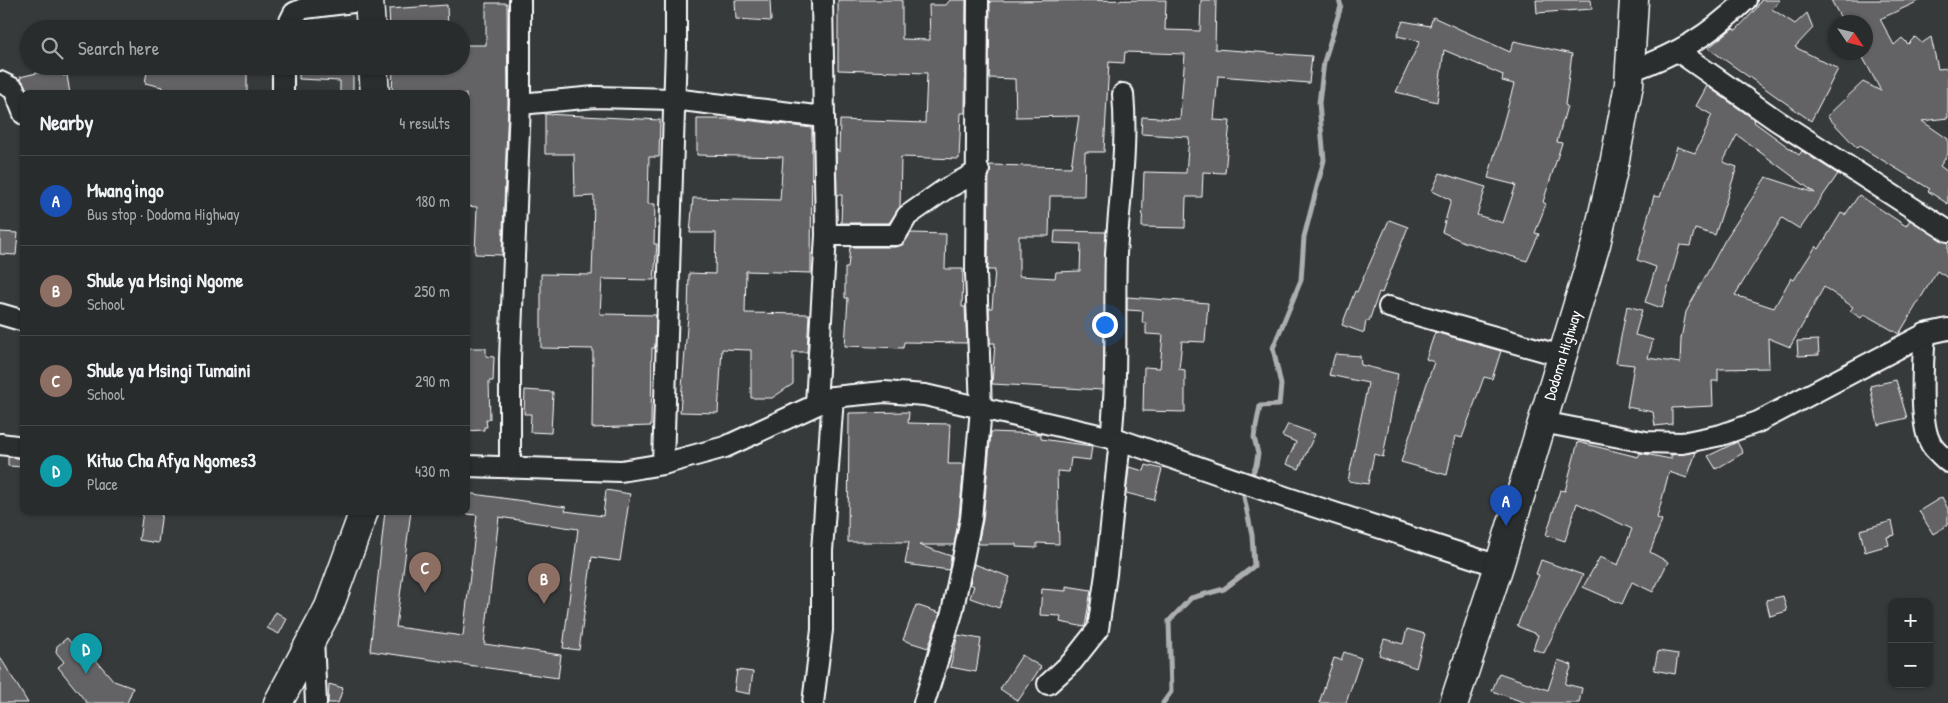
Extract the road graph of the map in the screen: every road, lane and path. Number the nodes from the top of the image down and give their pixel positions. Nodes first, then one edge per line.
1 (369, 0) edge
2 (520, 0) edge
3 (676, 0) edge
4 (822, 0) edge
5 (978, 0) edge
6 (1634, 0) edge
7 (1746, 0) edge
8 (290, 20) edge
9 (370, 20) edge
10 (1679, 52) junction
11 (1630, 71) junction
12 (283, 75) edge
13 (374, 75) edge
14 (0, 82) edge
15 (283, 90) edge
16 (375, 90) edge
17 (1123, 94) dead end
18 (673, 99) junction
19 (20, 104) edge
20 (520, 104) junction
21 (824, 117) junction
22 (978, 171) junction
23 (1948, 230) edge
24 (826, 235) junction
25 (1388, 307) dead end
26 (0, 314) edge
27 (20, 319) edge
28 (1948, 328) edge
29 (1925, 334) junction
30 (1562, 356) junction
31 (825, 401) junction
32 (981, 409) junction
33 (1542, 422) junction
34 (1115, 439) junction
35 (0, 444) edge
36 (20, 446) edge
37 (1948, 462) edge
38 (663, 464) junction
39 (470, 466) edge
40 (510, 468) junction
41 (363, 515) edge
42 (1499, 566) junction
43 (313, 638) junction
44 (1048, 684) dead end
45 (278, 703) edge
46 (316, 703) edge
47 (813, 703) edge
48 (924, 703) edge
49 (1454, 703) edge

1 - 8 street
1 - 9 main road
2 - 20 street
3 - 18 street
4 - 21 street
5 - 22 street
6 - 11 main road, Dodoma Highway
7 - 10 street
10 - 11 street
10 - 23 street
11 - 30 main road, Dodoma Highway
12 - 15 street
13 - 16 main road
14 - 19 street
17 - 34 street
18 - 20 street
18 - 21 street
18 - 38 street
20 - 40 street
21 - 24 street
22 - 24 street
22 - 32 street
24 - 31 street
25 - 30 street
26 - 27 street
28 - 29 street
29 - 33 street
29 - 37 street
30 - 33 main road, Dodoma Highway
31 - 32 street
31 - 38 street
31 - 47 street
32 - 34 street
32 - 48 street
33 - 42 main road, Dodoma Highway
34 - 42 street
34 - 44 street
35 - 36 street
38 - 40 street
39 - 40 street
41 - 43 main road
42 - 49 main road, Dodoma Highway
43 - 45 main road
43 - 46 street

